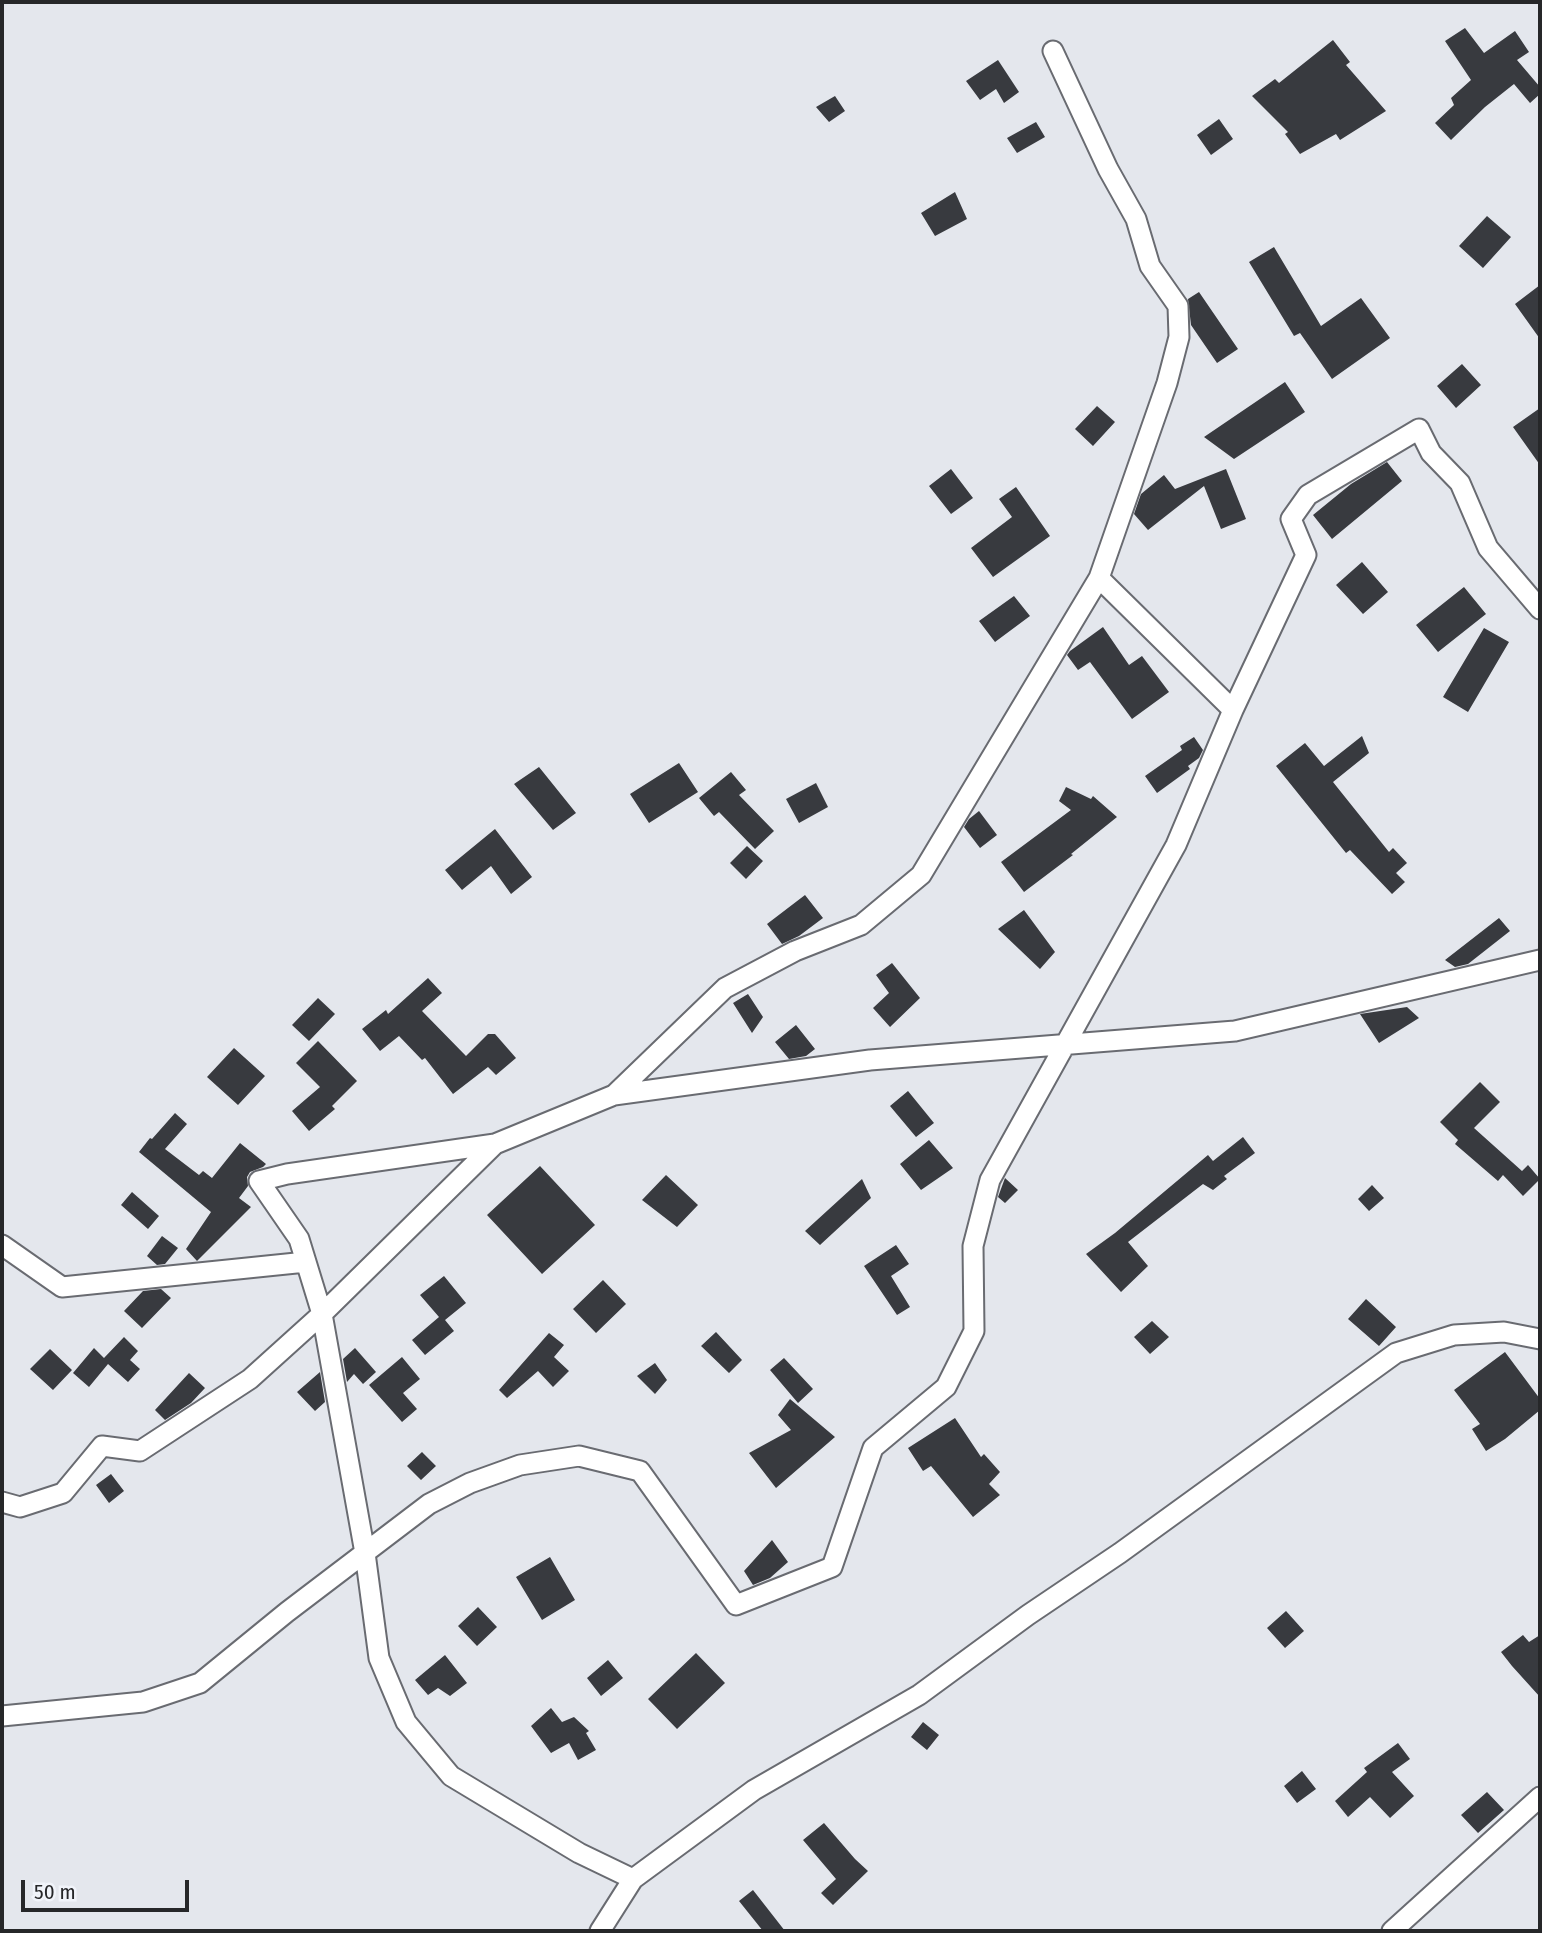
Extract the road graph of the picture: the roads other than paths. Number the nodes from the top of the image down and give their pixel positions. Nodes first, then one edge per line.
1 (1053, 51) dead end
2 (1098, 578) junction
3 (1540, 609) edge
4 (1233, 710) junction
5 (1540, 960) edge
6 (1064, 1046) junction
7 (614, 1095) junction
8 (495, 1144) junction
9 (2, 1245) edge
10 (306, 1262) junction
11 (322, 1314) junction
12 (1540, 1339) edge
13 (2, 1502) edge
14 (365, 1553) junction
15 (2, 1716) edge
16 (1540, 1797) edge
17 (634, 1878) junction
18 (600, 1931) edge
19 (1392, 1931) edge

1 - 2 street
2 - 4 street
2 - 7 street
3 - 4 street
4 - 6 street
5 - 6 street
6 - 7 street
6 - 14 street
7 - 8 street
8 - 10 street
8 - 11 street
9 - 10 street
10 - 11 street
11 - 13 street
11 - 14 street
12 - 17 street
14 - 15 street
14 - 17 street
16 - 19 street
17 - 18 street

